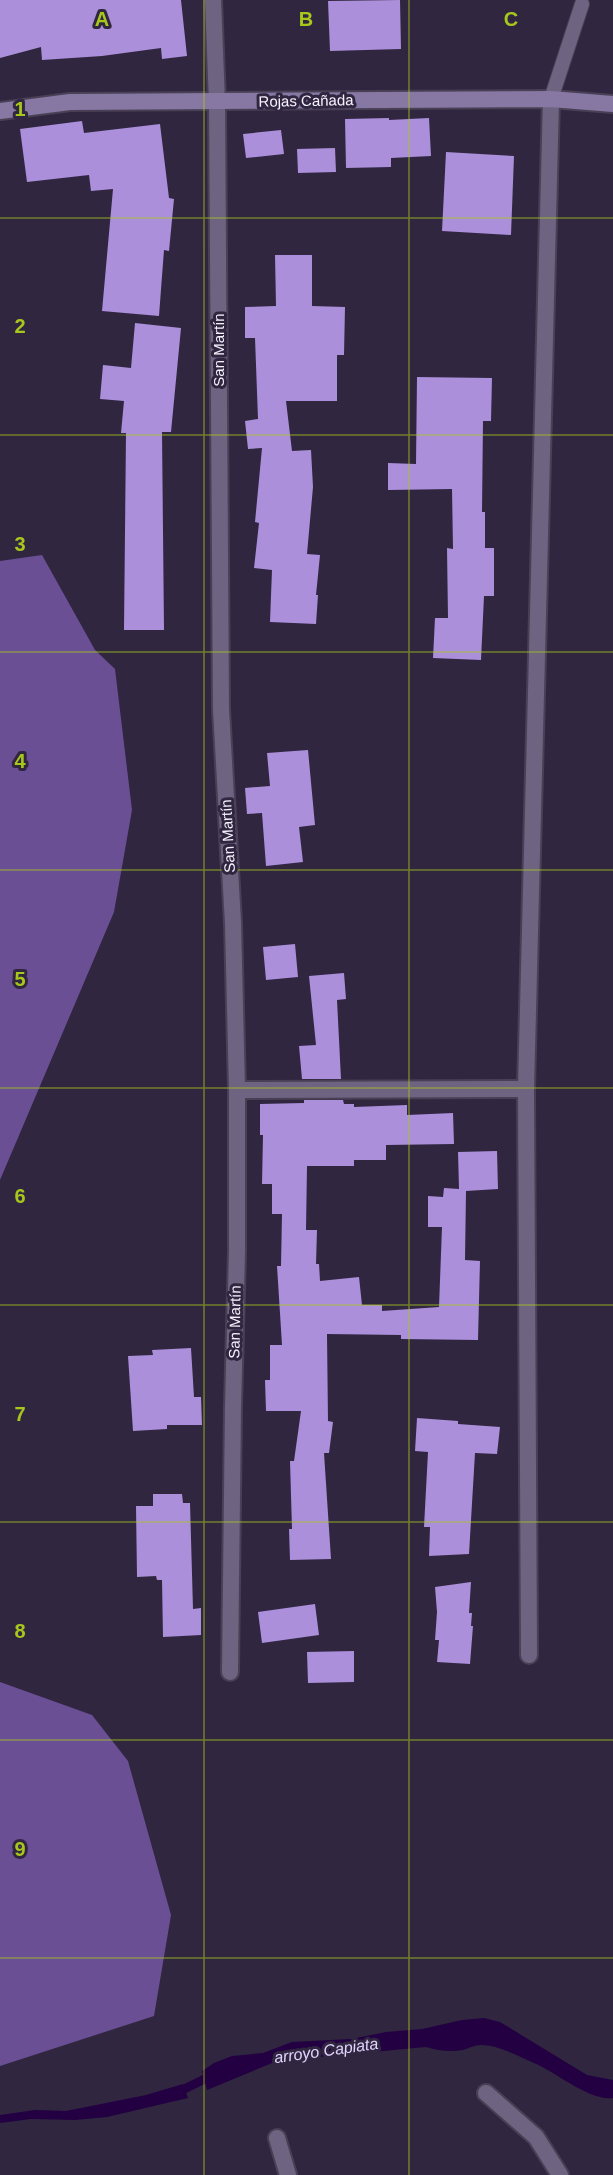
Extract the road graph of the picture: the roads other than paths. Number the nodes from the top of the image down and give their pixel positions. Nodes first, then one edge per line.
1 (213, 0) edge
2 (582, 4) dead end
3 (551, 99) junction
4 (217, 102) junction
5 (613, 104) edge
6 (0, 111) edge
7 (526, 1089) junction
8 (237, 1090) junction
9 (529, 1655) dead end
10 (231, 1672) dead end
11 (486, 2093) dead end
12 (277, 2138) dead end
13 (288, 2175) edge
14 (560, 2175) edge

1 - 4 street, San Martín
2 - 3 lane
3 - 4 main road, Rojas Cañada
3 - 5 main road, Rojas Cañada
3 - 7 street
4 - 6 main road, Rojas Cañada
4 - 8 street, San Martín
7 - 8 street
7 - 9 street
8 - 10 street, San Martín
11 - 14 street
12 - 13 street

